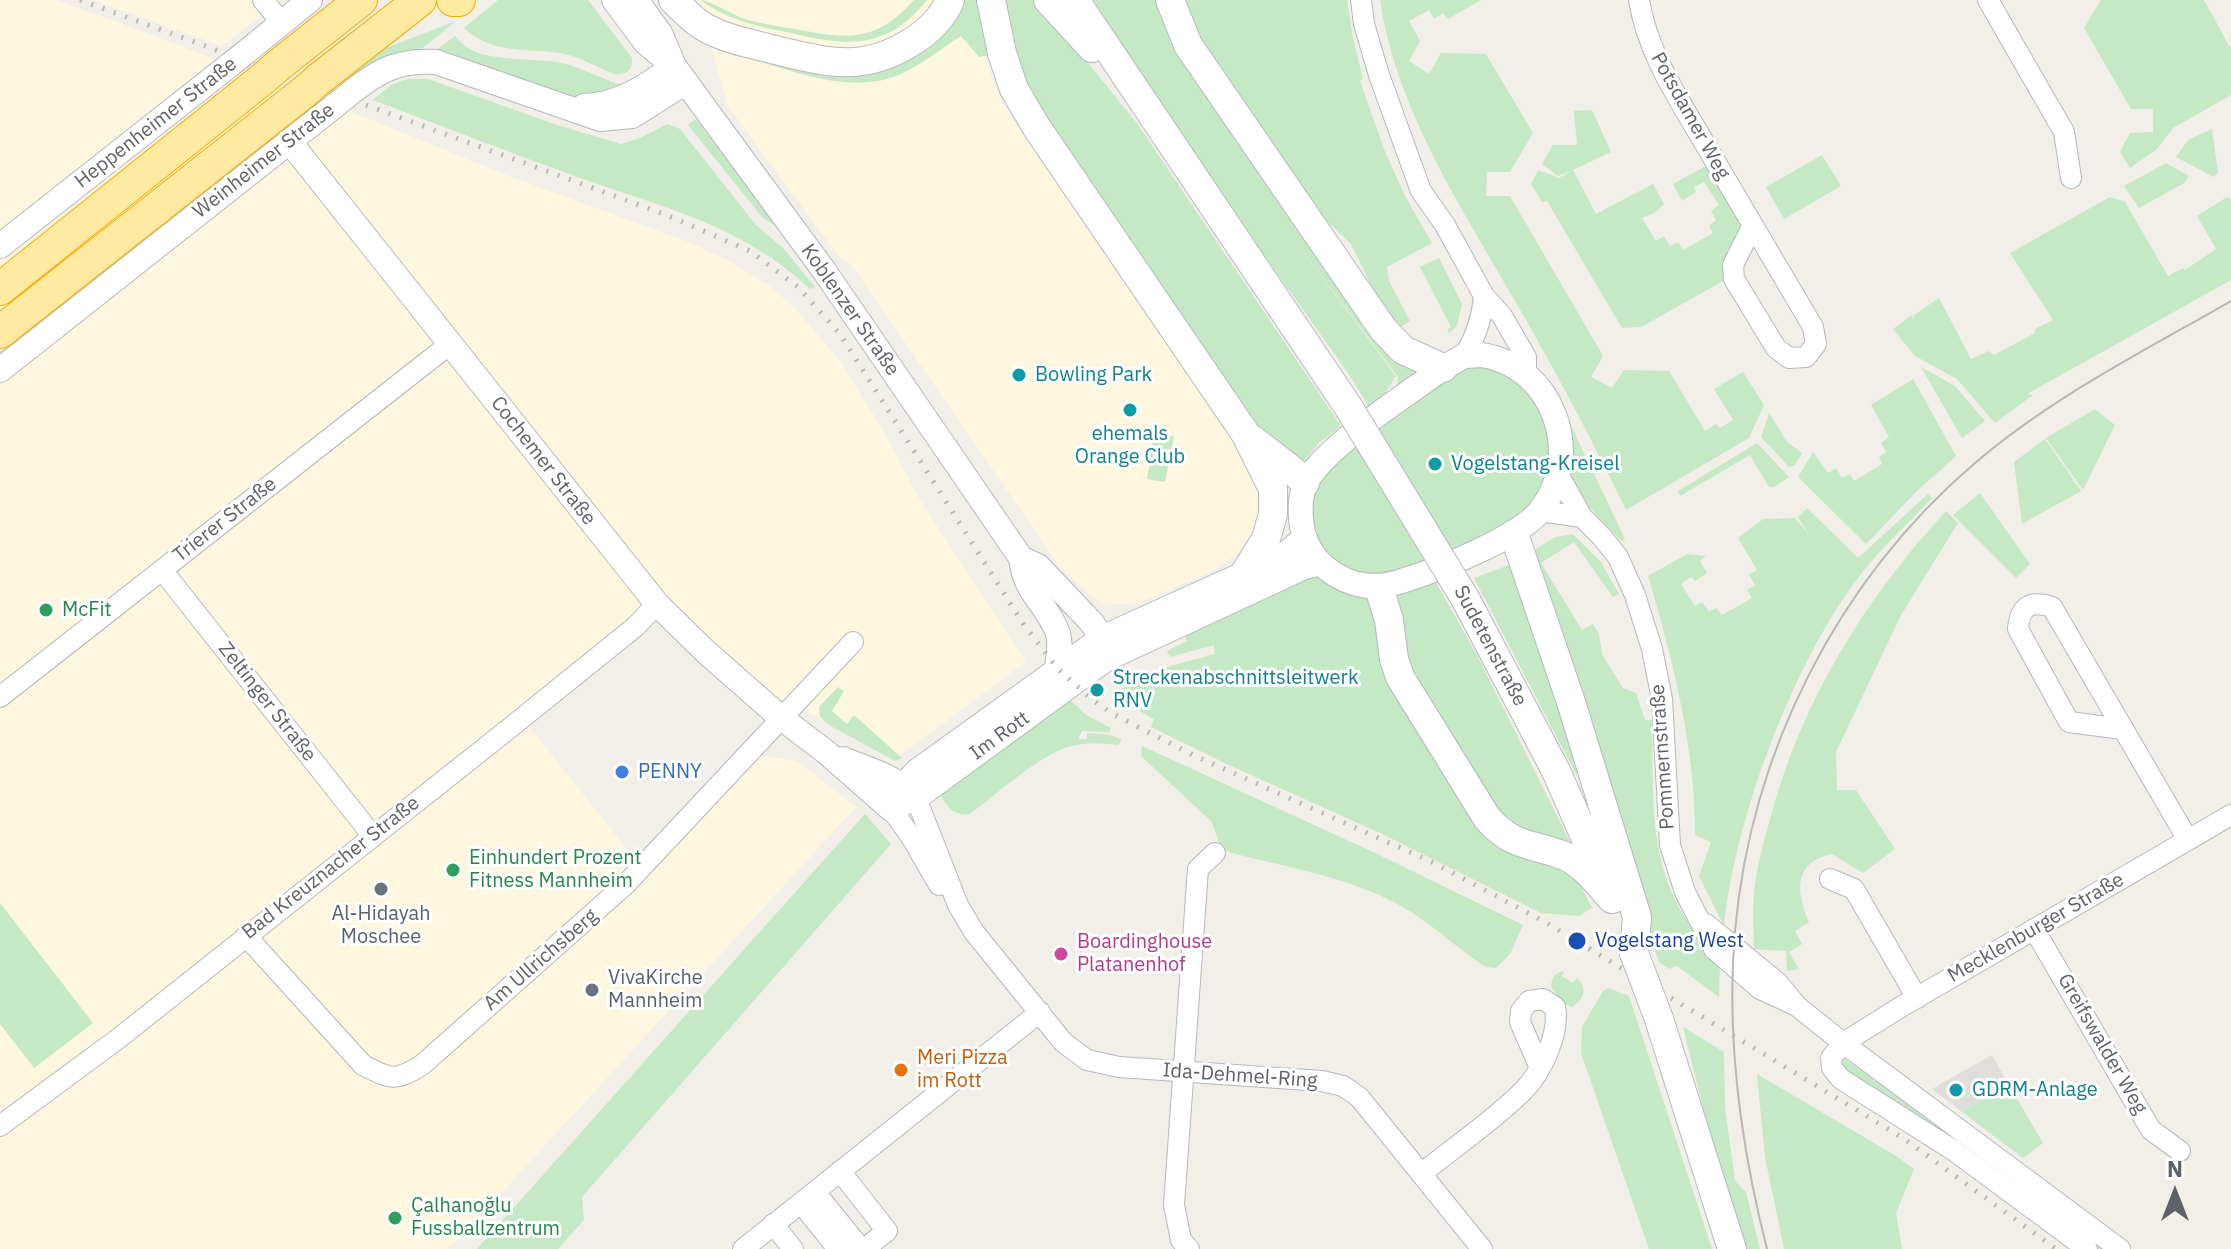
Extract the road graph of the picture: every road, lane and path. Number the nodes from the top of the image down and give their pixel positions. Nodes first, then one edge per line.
1 (263, 0) edge
2 (310, 0) edge
3 (361, 0) edge
4 (420, 0) edge
5 (614, 0) edge
6 (636, 0) edge
7 (673, 0) edge
8 (950, 0) edge
9 (991, 0) edge
10 (1048, 0) edge
11 (1075, 0) edge
12 (1361, 0) edge
13 (1639, 0) edge
14 (1988, 0) edge
15 (1173, 3) edge
16 (282, 23) junction
17 (256, 64) junction
18 (680, 74) junction
19 (328, 91) junction
20 (1139, 98) junction
21 (289, 141) junction
22 (2071, 178) dead end
23 (1752, 227) junction
24 (0, 246) edge
25 (0, 289) edge
26 (1484, 296) junction
27 (0, 332) edge
28 (450, 344) junction
29 (1454, 362) junction
30 (0, 370) edge
31 (1526, 373) junction
32 (1245, 433) junction
33 (1305, 483) junction
34 (1549, 492) junction
35 (1582, 517) junction
36 (1514, 534) junction
37 (1304, 538) junction
38 (1320, 563) junction
39 (1022, 564) junction
40 (162, 570) junction
41 (1246, 571) junction
42 (1379, 588) junction
43 (657, 604) junction
44 (853, 642) dead end
45 (1099, 648) junction
46 (1057, 668) junction
47 (0, 697) edge
48 (780, 717) junction
49 (2123, 729) junction
50 (826, 752) junction
51 (910, 792) junction
52 (891, 809) junction
53 (2231, 815) edge
54 (372, 835) junction
55 (2188, 840) junction
56 (1215, 853) dead end
57 (1830, 879) dead end
58 (1612, 899) junction
59 (958, 905) junction
60 (2034, 929) junction
61 (246, 936) junction
62 (1634, 953) junction
63 (1917, 998) junction
64 (1040, 1012) junction
65 (1843, 1043) junction
66 (1540, 1068) dead end
67 (1184, 1071) junction
68 (0, 1126) edge
69 (2180, 1151) dead end
70 (840, 1171) junction
71 (1421, 1174) junction
72 (808, 1197) junction
73 (773, 1224) junction
74 (1180, 1246) edge
75 (743, 1249) edge
76 (793, 1249) edge
77 (838, 1249) edge
78 (863, 1249) edge
79 (1482, 1249) edge
80 (1732, 1249) edge
81 (2087, 1249) edge
82 (2120, 1249) edge

1 - 16 street
2 - 16 street, Heppenheimer Straße
3 - 17 highway
4 - 19 highway
5 - 18 street, Koblenzer Straße
6 - 18 street, Koblenzer Straße
7 - 8 main road
9 - 32 main road
10 - 20 main road, Sudetenstraße
11 - 20 main road, Sudetenstraße
12 - 26 street
13 - 23 street, Potsdamer Weg
14 - 22 street
15 - 29 main road
16 - 17 street, Heppenheimer Straße
17 - 24 street, Heppenheimer Straße
17 - 25 highway
18 - 19 street, Weinheimer Straße
18 - 39 street, Koblenzer Straße
19 - 21 street, Weinheimer Straße
19 - 27 highway
20 - 58 main road, Sudetenstraße, bridge
21 - 28 street, Cochemer Straße
21 - 30 street, Weinheimer Straße
23 - 23 street, Potsdamer Weg
26 - 29 street
26 - 31 street
28 - 40 street, Trierer Straße
28 - 43 street, Cochemer Straße
29 - 31 street
29 - 33 street
31 - 34 street
32 - 33 main road
32 - 41 main road
33 - 37 street
34 - 35 street, Pommernstraße
34 - 35 street
34 - 36 street
35 - 65 street, Pommernstraße
36 - 42 street
36 - 62 main road
37 - 38 street
37 - 41 street
38 - 42 street
38 - 45 street
39 - 45 street, Koblenzer Straße
39 - 46 street, Koblenzer Straße
40 - 47 street, Trierer Straße
40 - 54 street, Zeltinger Straße
41 - 45 street
42 - 58 main road
43 - 48 street, Cochemer Straße
43 - 54 street, Bad Kreuznacher Straße
44 - 48 street, Am Ullrichsberg
45 - 46 street, Im Rott
45 - 51 street, Im Rott
46 - 51 street, Im Rott
48 - 50 street, Cochemer Straße
48 - 61 street, Am Ullrichsberg
49 - 49 street
49 - 55 street
50 - 51 street, Cochemer Straße
50 - 52 street, Cochemer Straße
51 - 52 street, Im Rott
51 - 59 street, Ida-Dehmel-Ring
52 - 59 street, Ida-Dehmel-Ring
53 - 55 street, Mecklenburger Straße
54 - 61 street, Bad Kreuznacher Straße
55 - 60 street, Mecklenburger Straße
56 - 67 street
57 - 63 street
58 - 62 main road, Sudetenstraße
59 - 64 street, Ida-Dehmel-Ring
60 - 63 street, Mecklenburger Straße
60 - 69 street, Greifswalder Weg
61 - 68 street, Bad Kreuznacher Straße
62 - 80 main road, Sudetenstraße, bridge
63 - 65 street, Mecklenburger Straße
64 - 67 street, Ida-Dehmel-Ring
64 - 70 street
65 - 81 street
65 - 82 street, Pommernstraße
66 - 71 street
67 - 71 street, Ida-Dehmel-Ring
67 - 74 street
70 - 72 street
70 - 78 street
71 - 79 street, Ida-Dehmel-Ring
72 - 73 street
72 - 77 street
72 - 78 street
73 - 75 street
73 - 76 street

